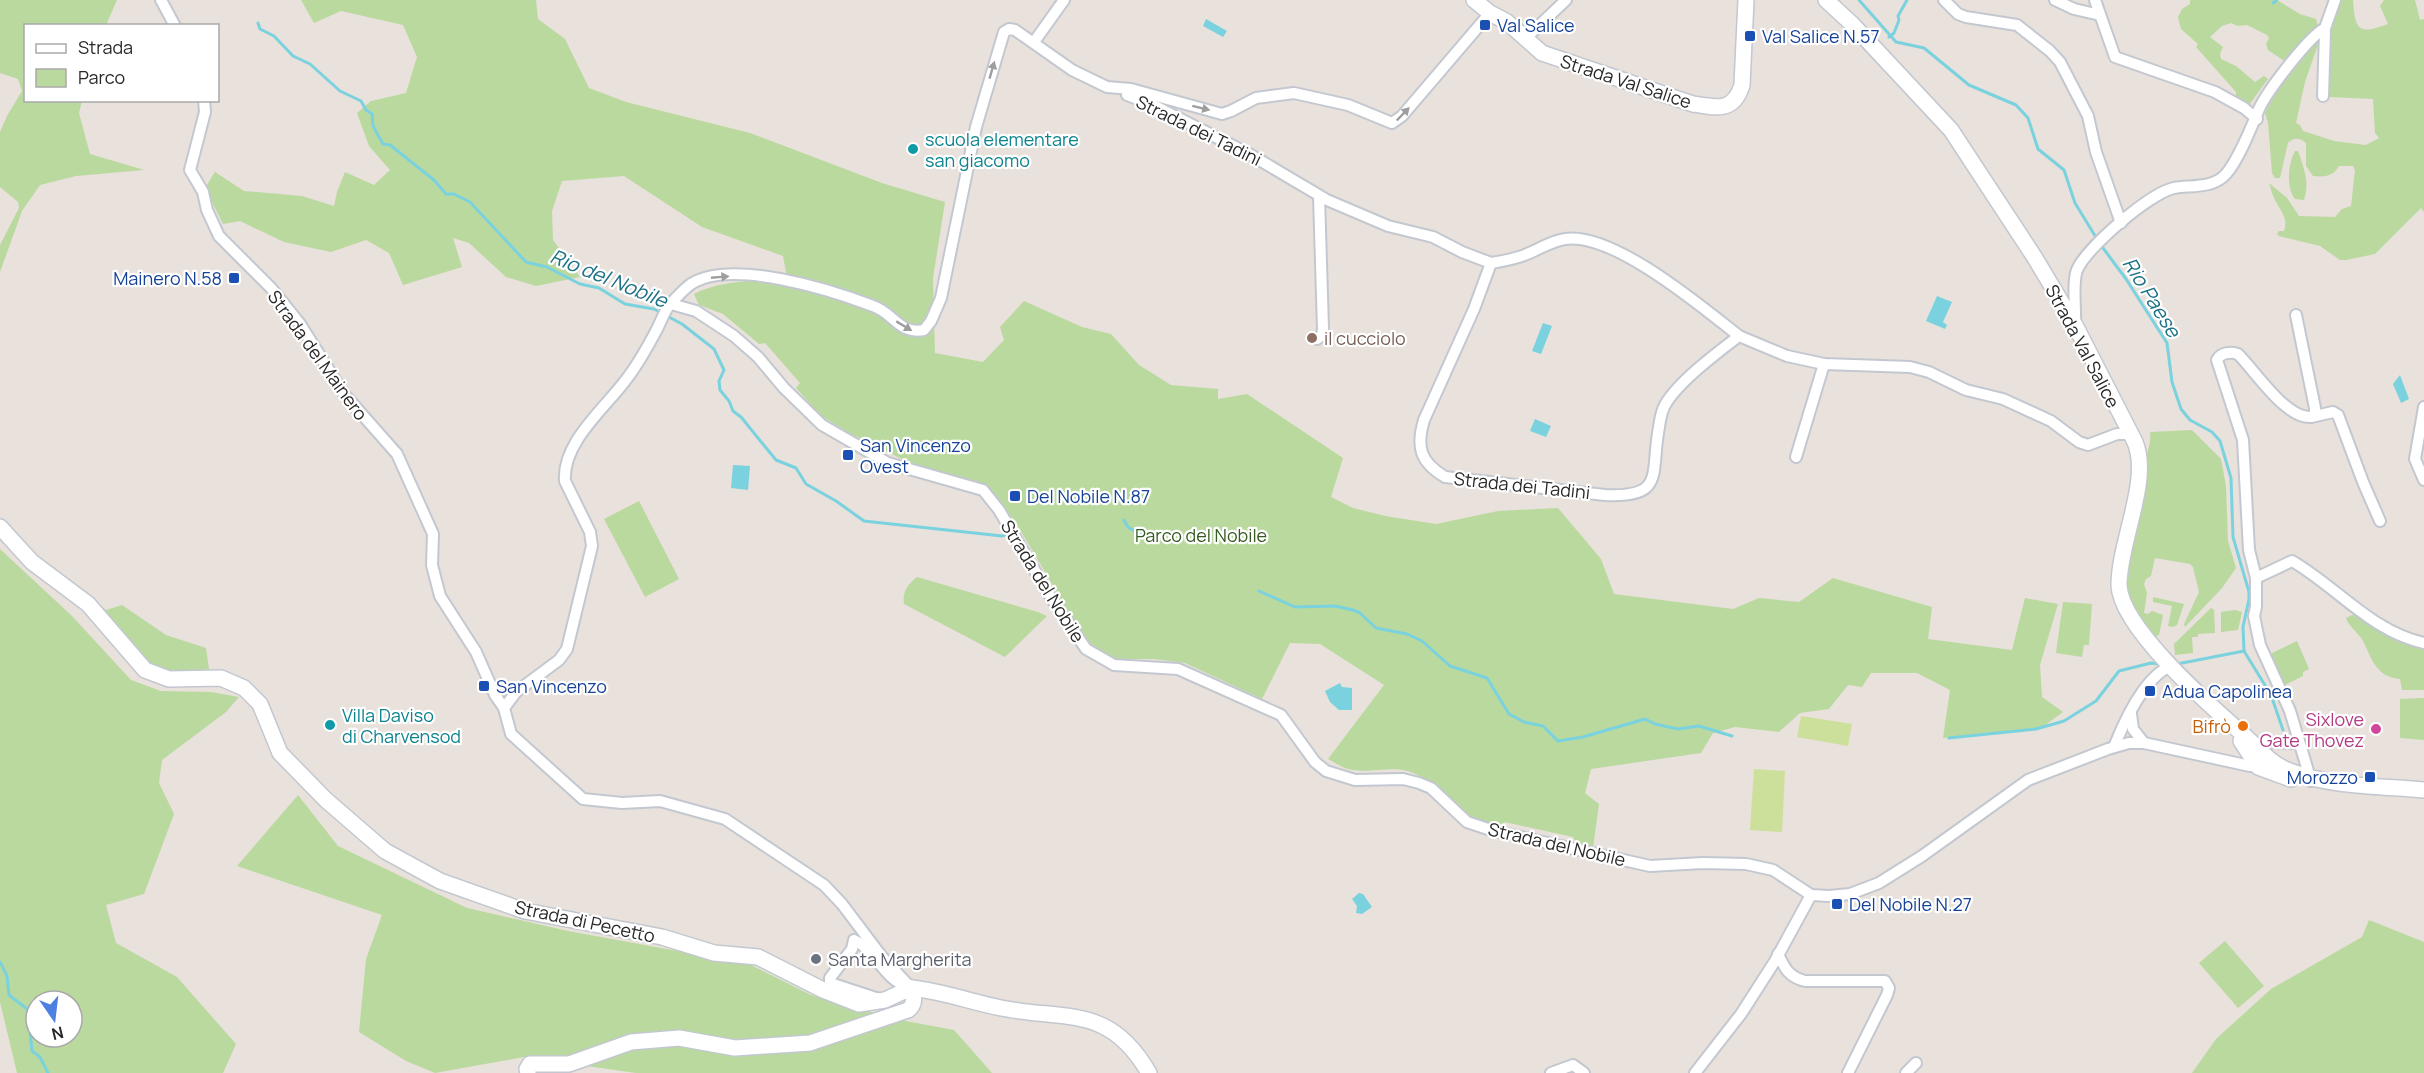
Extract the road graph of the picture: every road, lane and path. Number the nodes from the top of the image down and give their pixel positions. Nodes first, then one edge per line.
1 (161, 0) edge
2 (1064, 0) edge
3 (1474, 0) edge
4 (1566, 0) edge
5 (1746, 0) edge
6 (1944, 0) edge
7 (2055, 0) edge
8 (2095, 0) edge
9 (2335, 0) edge
10 (1828, 1) edge
11 (1490, 13) junction
12 (2100, 15) junction
13 (174, 24) edge
14 (2324, 31) junction
15 (1525, 39) junction
16 (1034, 42) junction
17 (1107, 87) junction
18 (2323, 96) dead end
19 (204, 102) edge
20 (2257, 119) junction
21 (1319, 196) junction
22 (2121, 223) junction
23 (1491, 263) junction
24 (666, 311) junction
25 (2296, 315) dead end
26 (2075, 325) junction
27 (1739, 336) junction
28 (1317, 339) dead end
29 (1824, 364) junction
30 (2424, 406) edge
31 (2311, 417) junction
32 (2130, 434) junction
33 (1796, 457) dead end
34 (2424, 480) edge
35 (2380, 520) dead end
36 (0, 527) edge
37 (2256, 579) junction
38 (2424, 643) edge
39 (2169, 664) junction
40 (504, 708) junction
41 (2132, 710) junction
42 (2229, 724) junction
43 (2144, 742) junction
44 (2299, 743) junction
45 (2114, 747) junction
46 (2255, 747) junction
47 (2266, 764) junction
48 (2311, 780) junction
49 (2424, 790) edge
50 (2424, 798) edge
51 (1811, 895) junction
52 (1778, 954) junction
53 (911, 988) junction
54 (885, 1000) junction
55 (1916, 1063) dead end
56 (528, 1073) edge
57 (1149, 1073) edge
58 (1551, 1073) edge
59 (1584, 1073) edge
60 (1695, 1073) edge
61 (1848, 1073) edge
62 (1906, 1073) edge

1 - 13 street
2 - 16 street
3 - 11 street, Strada Val Salice
4 - 15 street
5 - 15 street, Strada Val Salice
6 - 22 street
7 - 12 street
8 - 12 street
9 - 14 street
10 - 26 street, Strada Val Salice
11 - 15 street, Strada Val Salice
17 -> 11 street
12 - 20 street
14 - 18 street
14 - 20 street
16 - 17 street
24 -> 16 street
17 - 21 street, Strada dei Tadini
19 - 40 street, Strada del Mainero
20 - 22 street
21 - 23 street, Strada dei Tadini
21 - 28 street
22 - 26 street
23 - 27 street
23 - 27 street, Strada dei Tadini
24 - 40 street
24 - 51 street, Strada del Nobile
25 - 31 street
26 - 32 street, Strada Val Salice
27 - 29 street
29 - 32 street
29 - 33 street
30 - 34 street
31 - 35 street
31 - 37 street
32 - 39 street, Strada Val Salice
36 - 54 street, Strada di Pecetto
37 - 38 street
37 - 44 street
39 - 41 street
39 - 42 street, Strada Val Salice
40 - 53 street, Strada del Mainero
41 - 43 street
41 - 45 street
42 - 46 street, Strada Val Salice
42 - 47 street, Strada Val Salice
43 - 45 street
43 - 47 street
44 - 46 street
44 - 48 street
45 - 51 street
46 - 47 street, Strada Val Salice
47 - 48 street, Strada Val Salice
48 - 49 street
48 - 50 street
51 - 52 street
52 - 60 street
52 - 61 street
53 - 54 street, Strada di Pecetto
53 - 54 street
53 - 56 street
53 - 57 street
55 - 62 street
58 - 59 street

